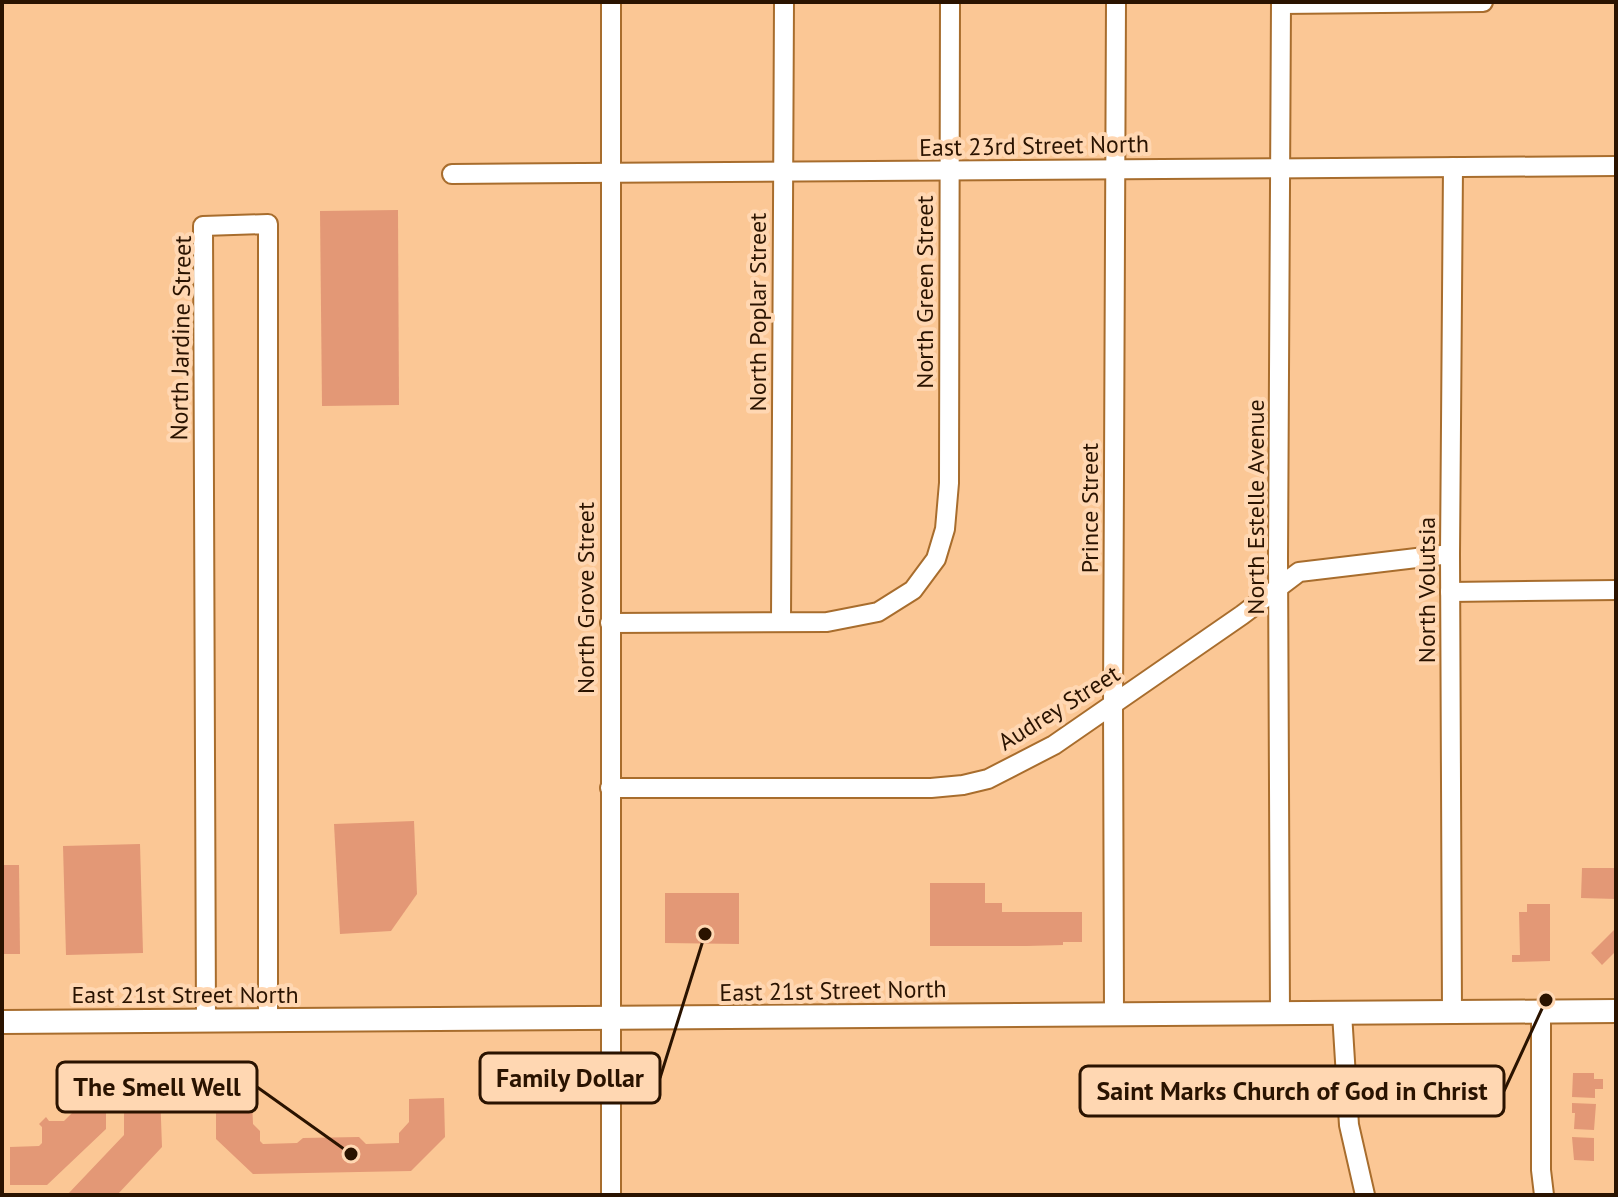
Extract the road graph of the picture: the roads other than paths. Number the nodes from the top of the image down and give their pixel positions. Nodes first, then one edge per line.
1 (611, 2) edge
2 (784, 2) edge
3 (950, 2) edge
4 (1116, 2) edge
5 (1483, 2) edge
6 (1281, 3) edge
7 (1616, 166) edge
8 (1453, 167) junction
9 (1280, 168) junction
10 (1115, 169) junction
11 (949, 171) junction
12 (611, 172) junction
13 (783, 172) junction
14 (452, 174) dead end
15 (1450, 554) junction
16 (1279, 587) junction
17 (1616, 590) edge
18 (1450, 592) junction
19 (781, 622) junction
20 (610, 623) junction
21 (1113, 704) junction
22 (610, 788) junction
23 (1616, 1011) edge
24 (1452, 1012) junction
25 (1541, 1012) junction
26 (1280, 1013) junction
27 (1342, 1013) junction
28 (1114, 1015) junction
29 (612, 1019) junction
30 (268, 1020) junction
31 (206, 1021) junction
32 (2, 1022) edge
33 (611, 1195) edge
34 (1365, 1195) edge
35 (1544, 1195) edge

1 - 12 street, North Grove Street
2 - 13 street, North Poplar Street
3 - 11 street, North Green Street
4 - 10 street, Prince Street
5 - 6 street
6 - 9 street, North Estelle Avenue
7 - 8 street, East 23rd Street North
8 - 9 street, East 23rd Street North
8 - 15 street, North Volutsia
9 - 10 street, East 23rd Street North
9 - 16 street, North Estelle Avenue
10 - 11 street, East 23rd Street North
10 - 21 street, Prince Street
11 - 13 street, East 23rd Street North
11 - 19 street, North Green Street
12 - 13 street, East 23rd Street North
12 - 14 street, East 23rd Street North
12 - 20 street, North Grove Street
13 - 19 street, North Poplar Street
15 - 16 street, Audrey Street
15 - 18 street, North Volutsia
16 - 21 street, Audrey Street
16 - 26 street, North Estelle Avenue
17 - 18 street
18 - 24 street, North Volutsia
19 - 20 street
20 - 22 street, North Grove Street
21 - 22 street, Audrey Street
21 - 28 street, Prince Street
22 - 29 street, North Grove Street
23 - 25 main road, East 21st Street North
24 - 25 main road, East 21st Street North
24 - 27 main road, East 21st Street North
25 - 35 street
26 - 27 main road, East 21st Street North
26 - 28 main road, East 21st Street North
27 - 34 street
28 - 29 main road, East 21st Street North
29 - 30 main road, East 21st Street North
29 - 33 street, North Grove Street
30 - 31 main road, East 21st Street North
30 - 31 street, North Jardine Street
31 - 32 main road, East 21st Street North

